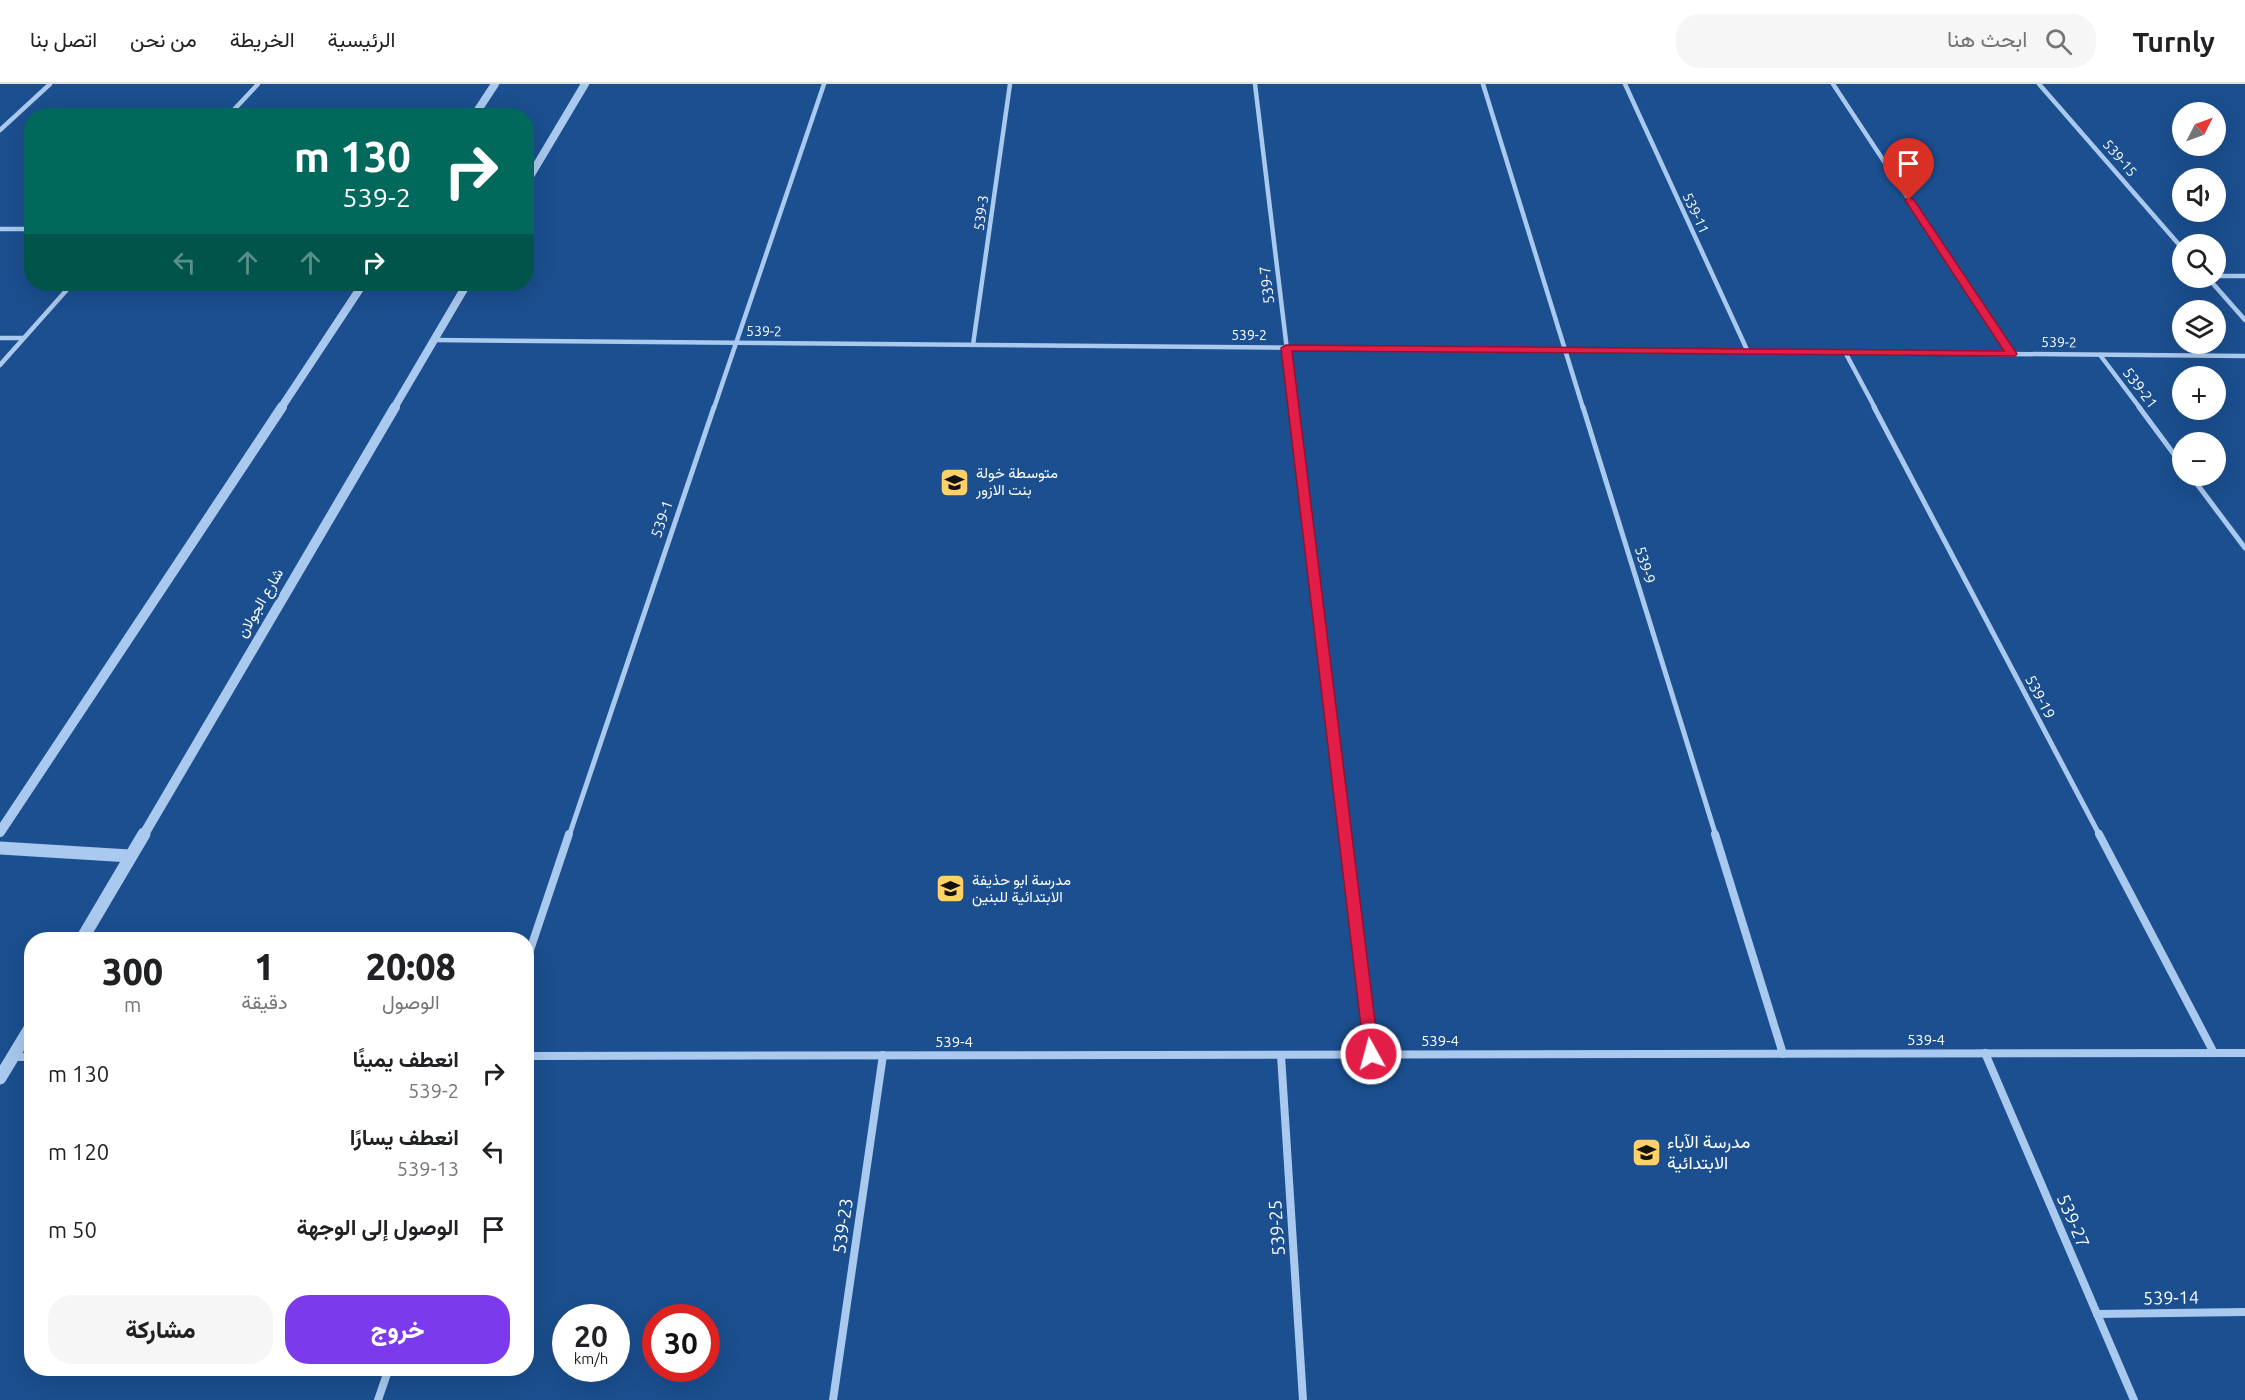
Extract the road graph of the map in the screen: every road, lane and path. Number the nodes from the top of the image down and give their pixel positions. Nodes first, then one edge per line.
1 (50, 84) edge
2 (258, 84) edge
3 (495, 84) edge
4 (585, 84) edge
5 (824, 84) edge
6 (1010, 84) edge
7 (1255, 84) edge
8 (1483, 84) edge
9 (1625, 84) edge
10 (1833, 84) edge
11 (2039, 84) edge
12 (236, 108) edge
13 (479, 108) edge
14 (0, 129) edge
15 (534, 170) edge
16 (24, 229) edge
17 (0, 230) edge
18 (2172, 237) edge
19 (2226, 276) edge
20 (2245, 276) edge
21 (2217, 288) edge
22 (66, 291) edge
23 (358, 291) edge
24 (463, 291) edge
25 (2245, 320) edge
26 (0, 338) edge
27 (24, 338) junction
28 (434, 340) junction
29 (736, 343) junction
30 (973, 345) junction
31 (1286, 348) junction
32 (1566, 350) junction
33 (1748, 352) junction
34 (1845, 352) junction
35 (2012, 354) junction
36 (2100, 355) junction
37 (2245, 356) edge
38 (0, 365) edge
39 (2172, 452) edge
40 (2198, 486) edge
41 (2245, 548) edge
42 (0, 832) edge
43 (0, 848) edge
44 (130, 856) junction
45 (86, 932) edge
46 (534, 938) edge
47 (24, 1038) edge
48 (1985, 1053) junction
49 (2214, 1053) junction
50 (2245, 1053) edge
51 (1371, 1054) junction
52 (1784, 1054) junction
53 (883, 1055) junction
54 (1281, 1055) junction
55 (534, 1056) edge
56 (13, 1057) junction
57 (24, 1057) edge
58 (0, 1078) edge
59 (2245, 1312) edge
60 (2097, 1314) junction
61 (386, 1376) edge
62 (378, 1400) edge
63 (833, 1400) edge
64 (1303, 1400) edge
65 (2134, 1400) edge

1 - 14 street
2 - 12 street
3 - 13 street
4 - 15 street
5 - 29 street, 539-1
6 - 30 street, 539-3
7 - 31 street, 539-7
8 - 32 street, 539-9
9 - 33 street, 539-11
10 - 35 street
11 - 18 street, 539-15
16 - 17 street
19 - 20 street
21 - 25 street
22 - 27 street
23 - 42 street
24 - 28 street, شارع الجولان
26 - 27 street
27 - 38 street
28 - 29 street, 539-2
28 - 44 street, شارع الجولان
29 - 30 street, 539-2
29 - 46 street, 539-1
30 - 31 street, 539-2
31 - 32 street, 539-2
31 - 51 street, 539-7
32 - 33 street, 539-2
32 - 52 street, 539-9
33 - 34 street, 539-2
34 - 35 street, 539-2
34 - 49 street, 539-19
35 - 36 street, 539-2
36 - 37 street, 539-2
36 - 39 street, 539-21
40 - 41 street
43 - 44 street
44 - 45 street, شارع الجولان
47 - 56 street
48 - 49 street, 539-4
48 - 52 street, 539-4
48 - 60 street, 539-27
49 - 50 street, 539-4
51 - 52 street, 539-4
51 - 54 street, 539-4
53 - 54 street, 539-4
53 - 55 street, 539-4
53 - 63 street, 539-23
54 - 64 street, 539-25
56 - 57 street
56 - 58 street
59 - 60 street, 539-14
60 - 65 street, 539-27
61 - 62 street

